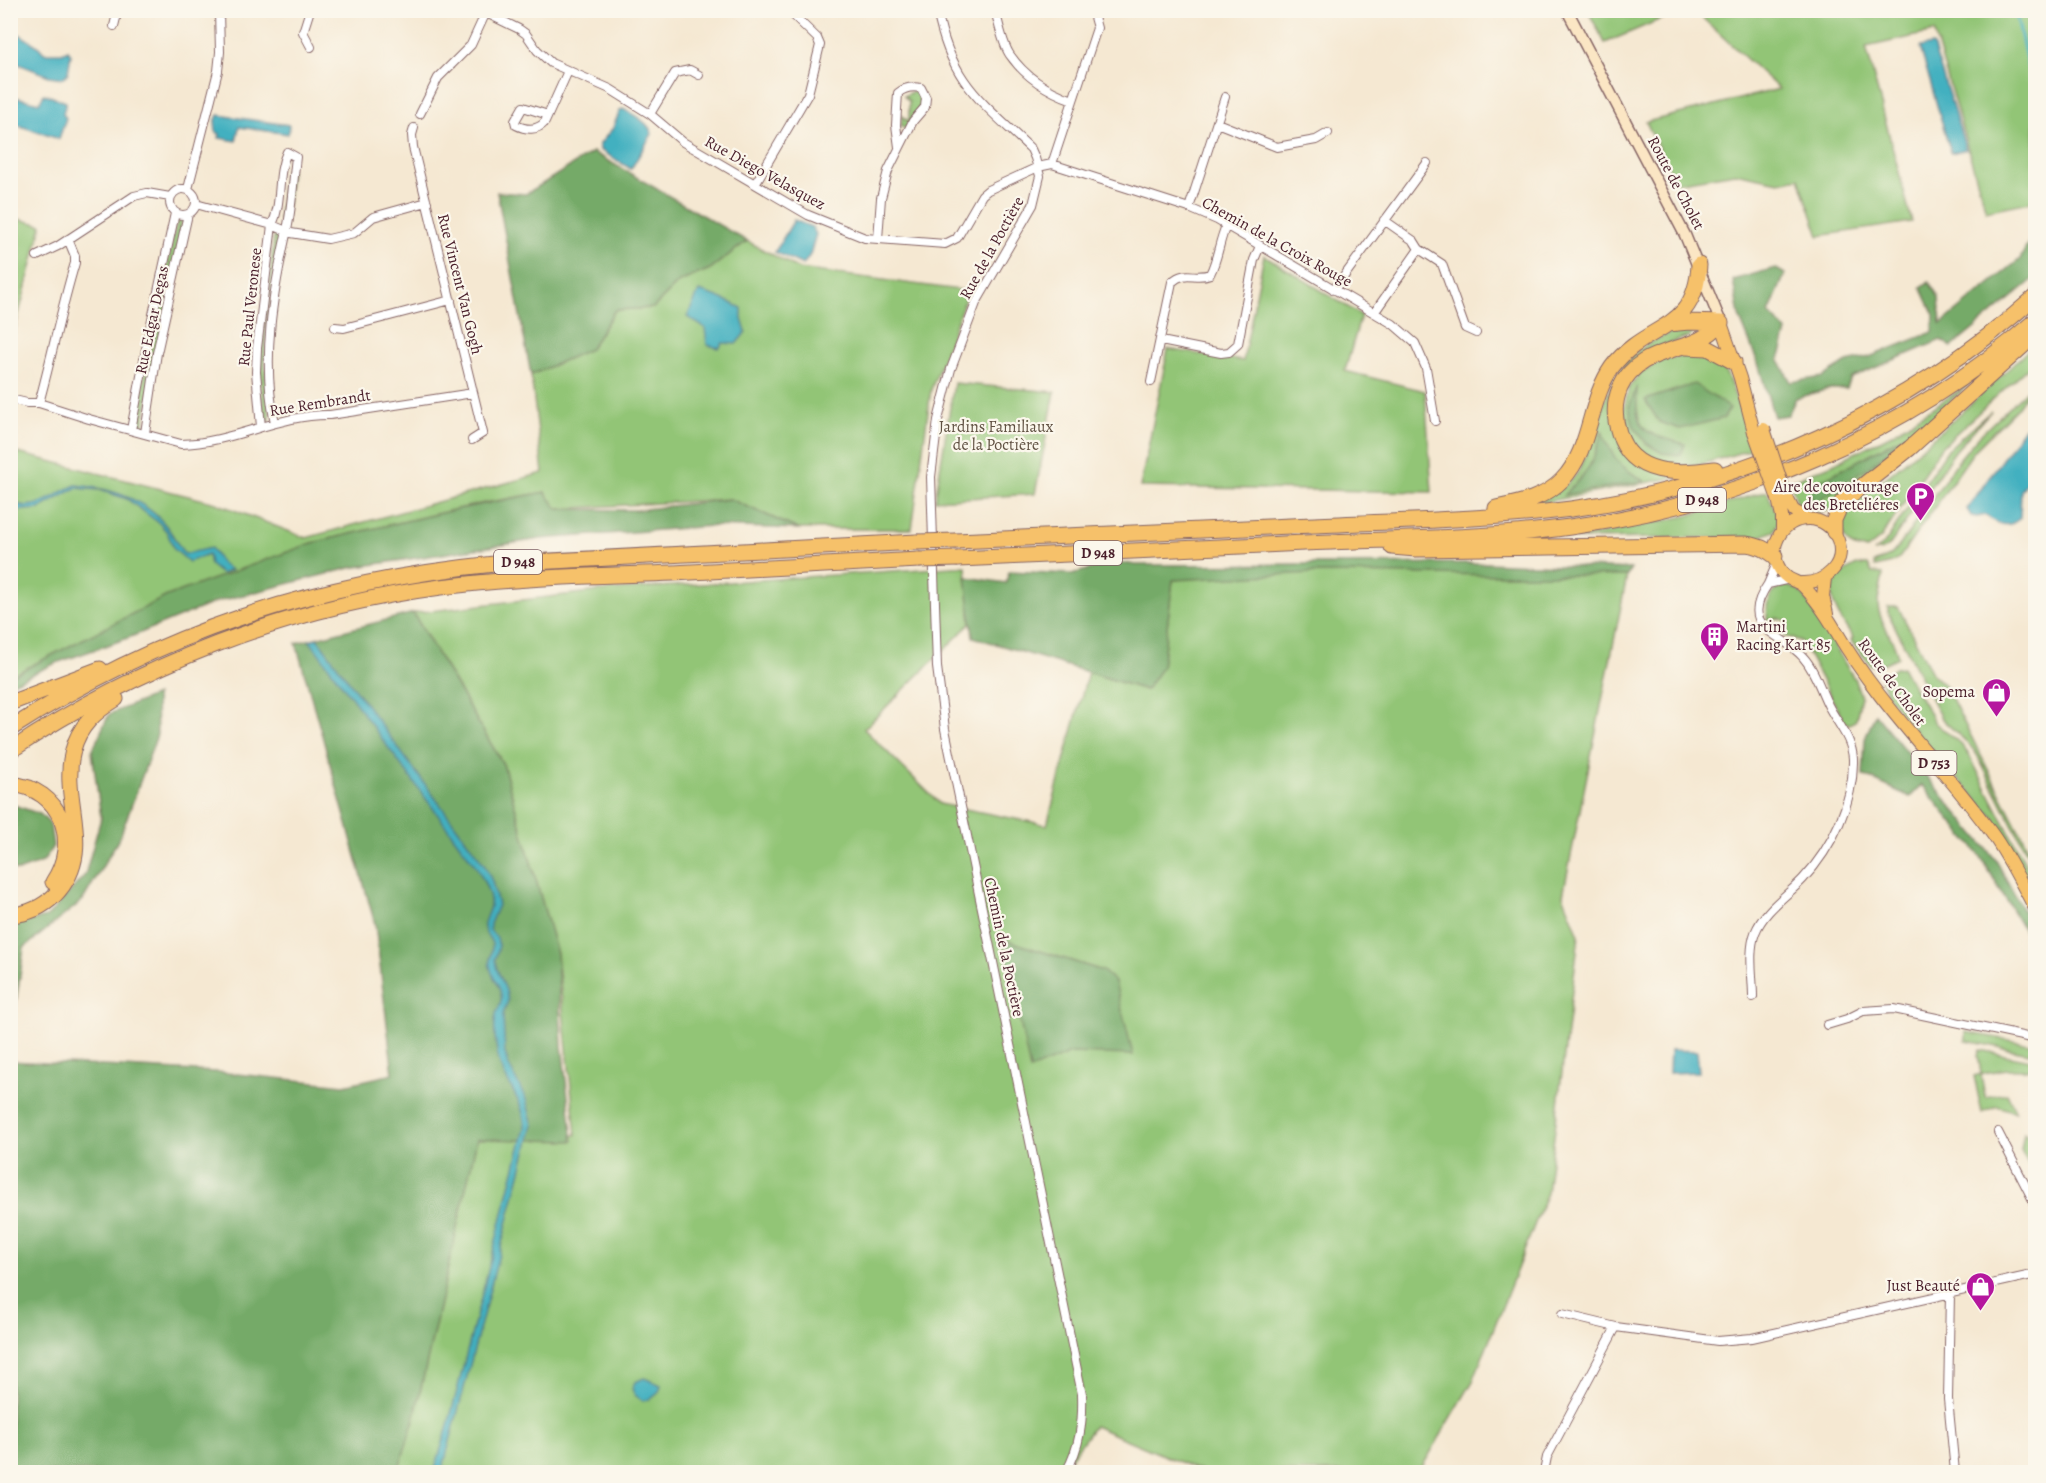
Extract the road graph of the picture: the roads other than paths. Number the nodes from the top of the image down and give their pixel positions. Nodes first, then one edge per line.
1 (118, 10) edge
2 (219, 10) edge
3 (310, 10) edge
4 (788, 10) edge
5 (937, 10) edge
6 (995, 10) edge
7 (1092, 10) edge
8 (1568, 10) edge
9 (484, 11) edge
10 (114, 26) dead end
11 (310, 47) dead end
12 (568, 71) junction
13 (699, 75) dead end
14 (1225, 97) dead end
15 (1073, 100) junction
16 (420, 114) dead end
17 (650, 114) junction
18 (548, 115) dead end
19 (1217, 123) junction
20 (414, 128) dead end
21 (1328, 133) dead end
22 (899, 147) junction
23 (1427, 163) dead end
24 (1052, 164) junction
25 (1038, 167) junction
26 (755, 184) junction
27 (188, 189) junction
28 (170, 197) junction
29 (427, 202) junction
30 (196, 204) junction
31 (1189, 208) junction
32 (175, 213) junction
33 (188, 214) junction
34 (1384, 220) junction
35 (272, 225) junction
36 (1226, 226) junction
37 (287, 230) junction
38 (878, 239) junction
39 (68, 240) junction
40 (1260, 246) junction
41 (1419, 249) junction
42 (37, 256) dead end
43 (1699, 265) junction
44 (1334, 290) junction
45 (2036, 296) edge
46 (451, 300) junction
47 (1374, 313) junction
48 (2036, 320) edge
49 (1721, 323) junction
50 (1668, 324) junction
51 (335, 327) dead end
52 (1476, 333) dead end
53 (2036, 334) edge
54 (1161, 341) junction
55 (1683, 347) junction
56 (1734, 362) junction
57 (1151, 382) dead end
58 (473, 393) junction
59 (10, 399) edge
60 (39, 403) junction
61 (938, 420) joint
62 (1435, 421) dead end
63 (275, 423) junction
64 (261, 427) junction
65 (138, 432) junction
66 (472, 440) dead end
67 (1752, 464) junction
68 (1782, 497) junction
69 (1806, 518) junction
70 (1443, 519) junction
71 (1782, 530) junction
72 (1833, 532) junction
73 (1323, 542) junction
74 (1776, 560) junction
75 (1825, 578) junction
76 (1795, 581) junction
77 (1768, 584) junction
78 (1828, 618) junction
79 (183, 658) junction
80 (132, 661) junction
81 (10, 703) edge
82 (10, 729) edge
83 (10, 751) edge
84 (10, 784) edge
85 (10, 906) edge
86 (2036, 910) edge
87 (10, 915) edge
88 (1753, 997) dead end
89 (1827, 1025) dead end
90 (2036, 1039) edge
91 (1998, 1132) dead end
92 (2036, 1206) edge
93 (2036, 1274) edge
94 (1950, 1294) junction
95 (1562, 1314) dead end
96 (1616, 1327) junction
97 (1066, 1473) edge
98 (1544, 1473) edge
99 (1955, 1473) edge

1 - 10 street
2 - 27 street
3 - 11 street
4 - 26 street
5 - 25 street
6 - 15 street
7 - 15 street
8 - 43 main road, Route de Cholet
9 - 12 street, Rue Diego Velasquez
9 - 16 street
12 - 17 street, Rue Diego Velasquez
12 - 18 street
13 - 17 street
14 - 19 street
15 - 24 street
17 - 26 street, Rue Diego Velasquez
19 - 21 street
19 - 31 street
20 - 29 street, Rue Vincent Van Gogh
22 - 22 street
22 - 38 street
23 - 34 street
24 - 25 street, Chemin de la Croix Rouge
24 - 31 street, Chemin de la Croix Rouge
25 - 38 street, Rue Diego Velasquez
25 - 61 street, Rue de la Poctière
26 - 38 street, Rue Diego Velasquez
27 - 28 street
27 - 30 street
28 - 32 street
28 - 39 street
29 - 37 street
29 - 46 street, Rue Vincent Van Gogh
30 - 33 street
30 - 35 street
31 - 36 street, Chemin de la Croix Rouge
32 - 33 street
32 - 65 street, Rue Edgar Degas
33 - 65 street, Rue Edgar Degas
34 - 41 street
34 - 44 street
35 - 37 street
35 - 37 street, Rue Paul Veronese
35 - 64 street, Rue Paul Veronese
36 - 40 street, Chemin de la Croix Rouge
36 - 54 street
37 - 63 street, Rue Paul Veronese
39 - 42 street
39 - 60 street
40 - 44 street, Chemin de la Croix Rouge
40 - 54 street
41 - 47 street
41 - 52 street
43 - 49 main road, Route de Cholet
43 - 50 highway
44 - 47 street, Chemin de la Croix Rouge
45 - 67 highway, D 948
46 - 51 street
46 - 58 street, Rue Vincent Van Gogh
47 - 62 street, Chemin de la Croix Rouge
48 - 73 highway, D 948
49 - 50 highway
49 - 55 highway
49 - 56 main road, Route de Cholet
50 - 70 highway
53 - 72 highway
54 - 57 street
55 - 56 highway
55 - 67 highway
56 - 68 main road, Route de Cholet, bridge
58 - 63 street, Rue Rembrandt
58 - 66 street, Rue Vincent Van Gogh
59 - 60 street, Rue Rembrandt
60 - 65 street, Rue Rembrandt
61 - 97 street, Chemin de la Poctière
63 - 64 street, Rue Rembrandt
64 - 65 street, Rue Rembrandt
67 - 70 highway, D 948
68 - 69 main road, Route de Cholet
68 - 71 main road, Route de Cholet
69 - 71 main road
69 - 72 main road
70 - 80 highway, D 948, bridge
71 - 74 main road
72 - 75 main road
73 - 74 highway
73 - 79 highway, D 948, bridge
74 - 76 main road
74 - 77 street
75 - 76 main road
75 - 78 main road, Route de Cholet / D 753
76 - 77 street
76 - 78 main road, Route de Cholet / D 753
77 - 88 street
78 - 86 main road, Route de Cholet / D 753
79 - 83 highway, D 948
79 - 87 highway
80 - 81 highway
80 - 82 highway, D 948
84 - 85 highway
89 - 90 street
91 - 92 street
93 - 94 street
94 - 96 street
94 - 99 street
95 - 96 street
96 - 98 street

